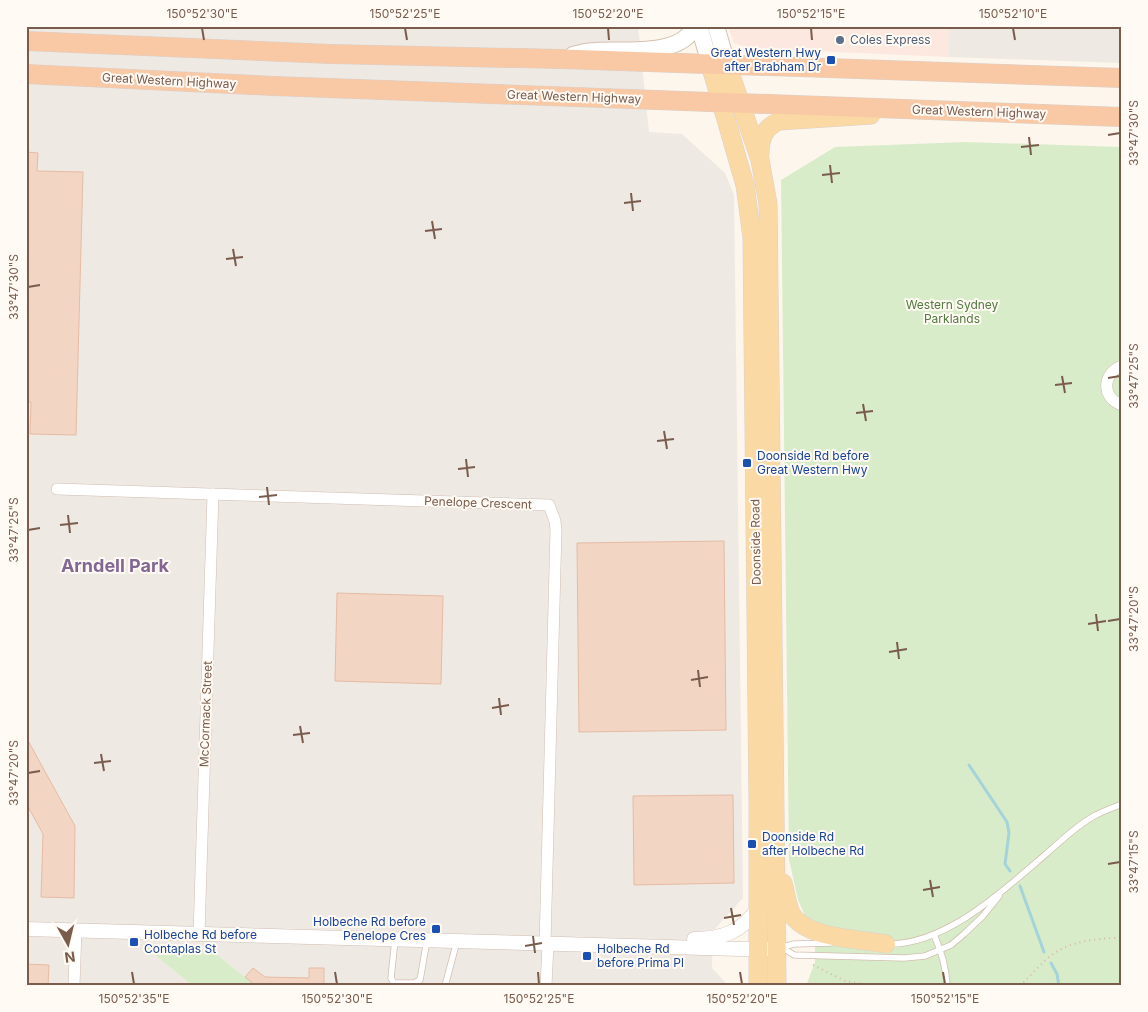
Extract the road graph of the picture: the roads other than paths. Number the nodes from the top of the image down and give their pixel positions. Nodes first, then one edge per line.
1 (694, 26) edge
2 (700, 26) edge
3 (716, 26) edge
4 (26, 41) edge
5 (561, 59) junction
6 (718, 64) junction
7 (26, 74) edge
8 (1122, 78) edge
9 (721, 102) junction
10 (741, 103) junction
11 (929, 110) junction
12 (1122, 117) edge
13 (760, 160) junction
14 (1122, 366) edge
15 (1122, 405) edge
16 (57, 489) dead end
17 (212, 494) junction
18 (1122, 804) edge
19 (777, 864) junction
20 (1002, 892) junction
21 (758, 908) junction
22 (26, 929) edge
23 (76, 930) junction
24 (199, 934) junction
25 (934, 935) junction
26 (395, 939) junction
27 (427, 940) junction
28 (457, 941) junction
29 (546, 944) junction
30 (886, 944) junction
31 (654, 946) junction
32 (780, 948) junction
33 (758, 949) junction
34 (941, 949) junction
35 (74, 986) edge
36 (445, 986) edge
37 (546, 986) edge
38 (758, 986) edge
39 (777, 986) edge
40 (947, 986) edge

1 - 5 main road
2 - 6 main road
3 - 6 main road
4 - 5 highway
5 - 6 highway
6 - 8 highway
6 - 9 main road, Doonside Road
6 - 10 main road, Doonside Road
7 - 9 highway, Great Western Highway
9 - 10 highway, Great Western Highway
9 - 21 main road, Doonside Road
10 - 11 highway, Great Western Highway
10 - 13 main road, Doonside Road
11 - 12 highway, Great Western Highway
11 - 13 main road
13 - 19 main road, Doonside Road
14 - 15 street
16 - 17 street, Penelope Crescent
17 - 24 street, McCormack Street
17 - 29 street, Penelope Crescent
18 - 20 lane
19 - 30 main road
19 - 32 main road, Doonside Road
20 - 25 lane
20 - 34 lane
21 - 31 street
21 - 33 main road, Doonside Road
22 - 23 street
23 - 24 street
23 - 35 street
24 - 26 street
25 - 30 lane
25 - 34 lane
26 - 27 street
26 - 27 lane
27 - 28 street
28 - 29 street
28 - 36 lane
29 - 31 street
29 - 37 street
30 - 32 lane
31 - 33 street
32 - 33 street
32 - 34 lane
32 - 39 main road, Doonside Road
33 - 38 main road, Doonside Road
34 - 40 lane

